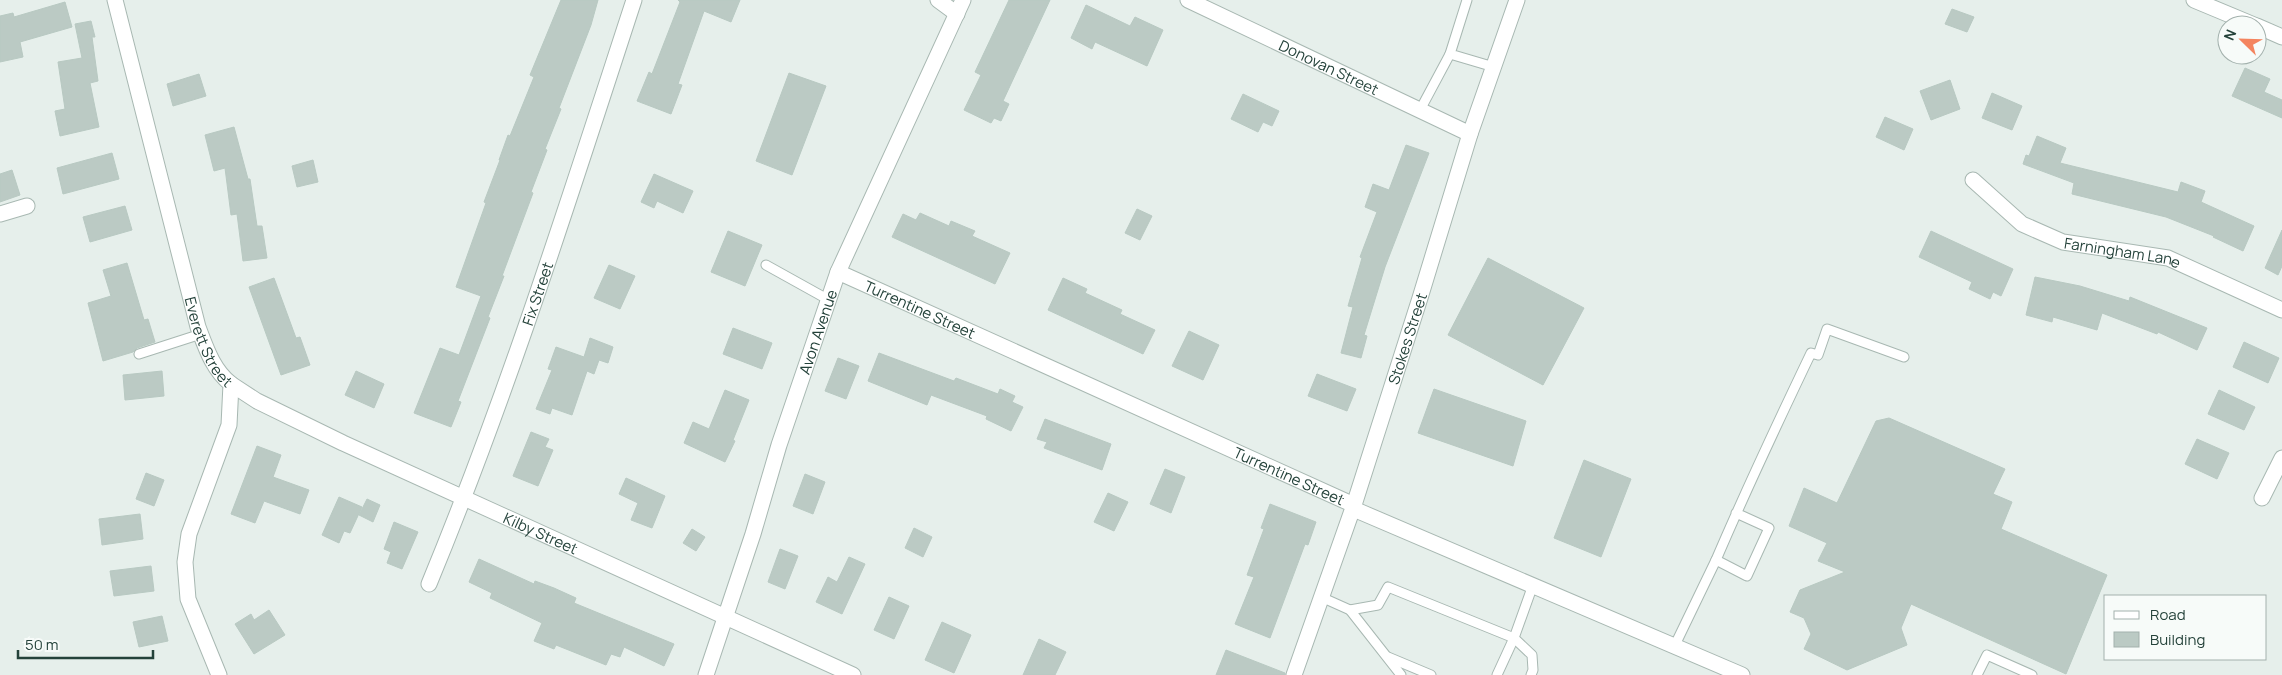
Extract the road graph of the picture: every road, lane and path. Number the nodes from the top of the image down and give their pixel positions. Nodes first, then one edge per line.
1 (115, 0) edge
2 (634, 0) edge
3 (938, 0) edge
4 (963, 0) edge
5 (1188, 0) edge
6 (1466, 0) edge
7 (1517, 0) edge
8 (2194, 0) edge
9 (957, 14) junction
10 (2229, 15) edge
11 (2267, 31) edge
12 (2282, 37) edge
13 (1450, 54) junction
14 (1494, 67) junction
15 (1420, 110) junction
16 (1470, 134) junction
17 (1973, 180) dead end
18 (27, 206) dead end
19 (0, 214) edge
20 (766, 265) dead end
21 (838, 272) junction
22 (829, 300) junction
23 (2282, 310) edge
24 (201, 334) junction
25 (138, 354) dead end
26 (1904, 356) dead end
27 (231, 384) junction
28 (2282, 458) edge
29 (465, 497) junction
30 (2262, 498) dead end
31 (1354, 504) junction
32 (1736, 513) junction
33 (1716, 560) junction
34 (429, 584) dead end
35 (1533, 585) junction
36 (1321, 597) junction
37 (1350, 610) junction
38 (726, 617) junction
39 (1514, 638) junction
40 (1675, 645) junction
41 (1387, 657) junction
42 (219, 675) edge
43 (706, 675) edge
44 (853, 675) edge
45 (1294, 675) edge
46 (1402, 675) edge
47 (1431, 675) edge
48 (1497, 675) edge
49 (1531, 675) edge
50 (1742, 675) edge
51 (1977, 675) edge
52 (2032, 675) edge

1 - 24 street, Everett Street
2 - 29 street, Fix Street
3 - 9 street
4 - 9 street, Avon Avenue
5 - 15 street, Donovan Street
6 - 13 lane
7 - 14 street, Stokes Street
8 - 10 street
9 - 21 street, Avon Avenue
11 - 12 street
13 - 14 lane
13 - 15 lane
14 - 16 street, Stokes Street
15 - 16 street, Donovan Street
16 - 31 street, Stokes Street
17 - 23 street, Farningham Lane
18 - 19 street
20 - 22 lane
21 - 22 street, Avon Avenue
21 - 31 street, Turrentine Street
22 - 38 street, Avon Avenue
24 - 25 lane
24 - 27 street, Everett Street
26 - 32 lane
27 - 29 street, Kilby Street
27 - 42 street, Everett Street
28 - 30 street
29 - 34 street, Fix Street
29 - 38 street, Kilby Street
31 - 35 street, Turrentine Street
31 - 36 street, Stokes Street
32 - 33 lane
32 - 33 lane
33 - 40 lane
35 - 39 lane
35 - 40 street, Turrentine Street
36 - 37 lane
36 - 45 street, Stokes Street
37 - 39 lane
37 - 41 lane
38 - 43 street, Avon Avenue
38 - 44 street, Kilby Street
39 - 48 lane
39 - 49 lane
40 - 50 street, Turrentine Street
41 - 46 lane
41 - 47 lane
51 - 52 lane

